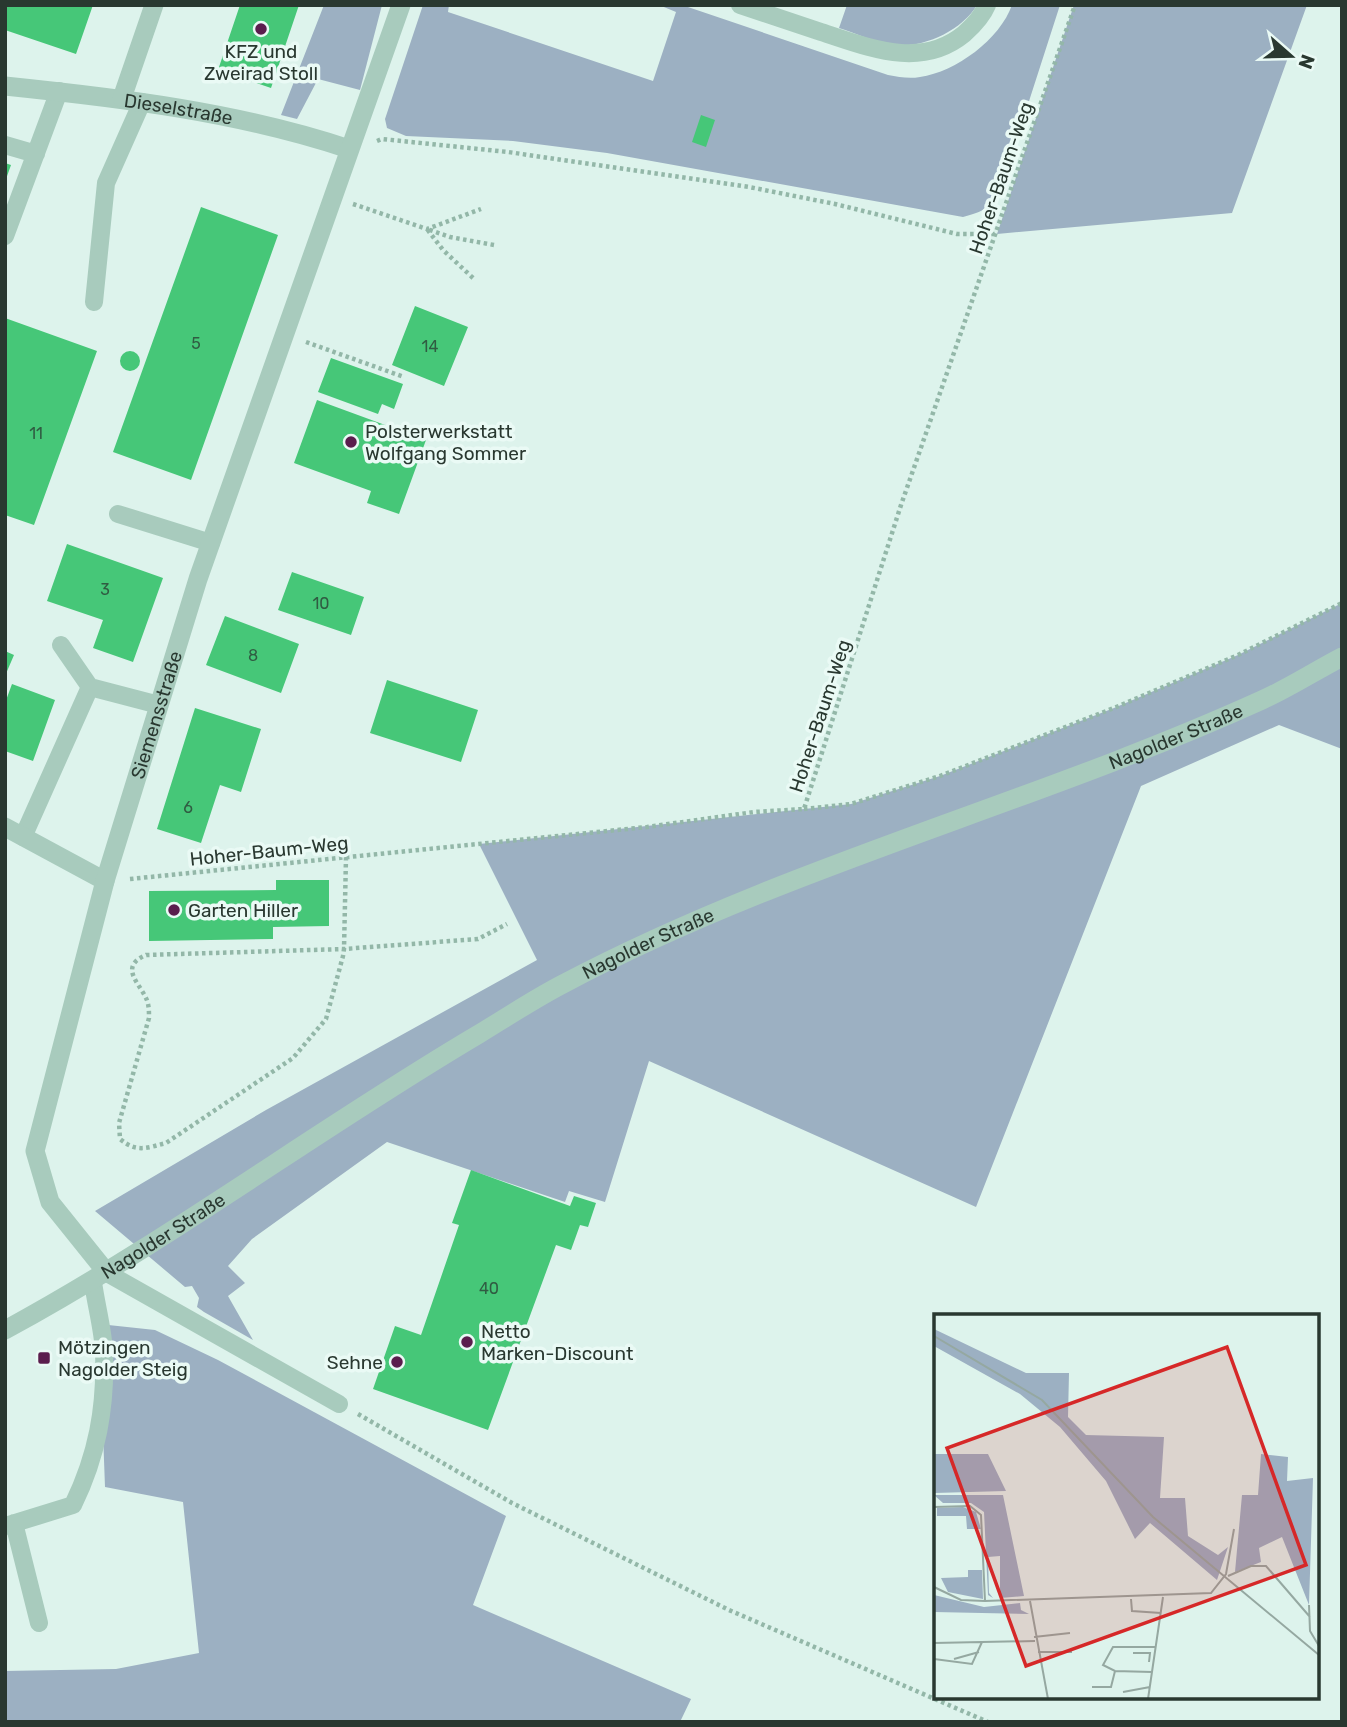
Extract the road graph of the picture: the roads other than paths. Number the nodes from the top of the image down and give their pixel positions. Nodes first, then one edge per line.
1 (155, 5) edge
2 (401, 5) edge
3 (740, 5) edge
4 (987, 5) edge
5 (5, 86) edge
6 (59, 91) junction
7 (122, 98) junction
8 (142, 102) junction
9 (5, 145) edge
10 (349, 149) junction
11 (36, 154) junction
12 (5, 236) edge
13 (94, 302) dead end
14 (118, 514) dead end
15 (211, 543) junction
16 (61, 645) dead end
17 (1342, 657) edge
18 (90, 687) junction
19 (159, 705) junction
20 (5, 827) edge
21 (23, 837) junction
22 (105, 881) junction
23 (100, 1277) junction
24 (5, 1330) edge
25 (339, 1404) road end
26 (10, 1525) edge
27 (38, 1623) dead end

1 - 7 street
2 - 10 street, Siemensstraße
3 - 4 lane
5 - 6 street, Dieselstraße
6 - 7 street, Dieselstraße
6 - 11 lane
7 - 8 street, Dieselstraße
8 - 10 street, Dieselstraße
8 - 13 lane
9 - 11 lane
10 - 15 street, Siemensstraße
11 - 12 lane
14 - 15 lane
15 - 19 street, Siemensstraße
16 - 18 lane
17 - 23 street, Nagolder Straße
18 - 19 lane
18 - 21 lane
19 - 22 street, Siemensstraße
20 - 21 street
21 - 22 street
22 - 23 street, Siemensstraße
23 - 24 street, Nagolder Straße
23 - 25 lane
23 - 26 lane
26 - 27 lane

